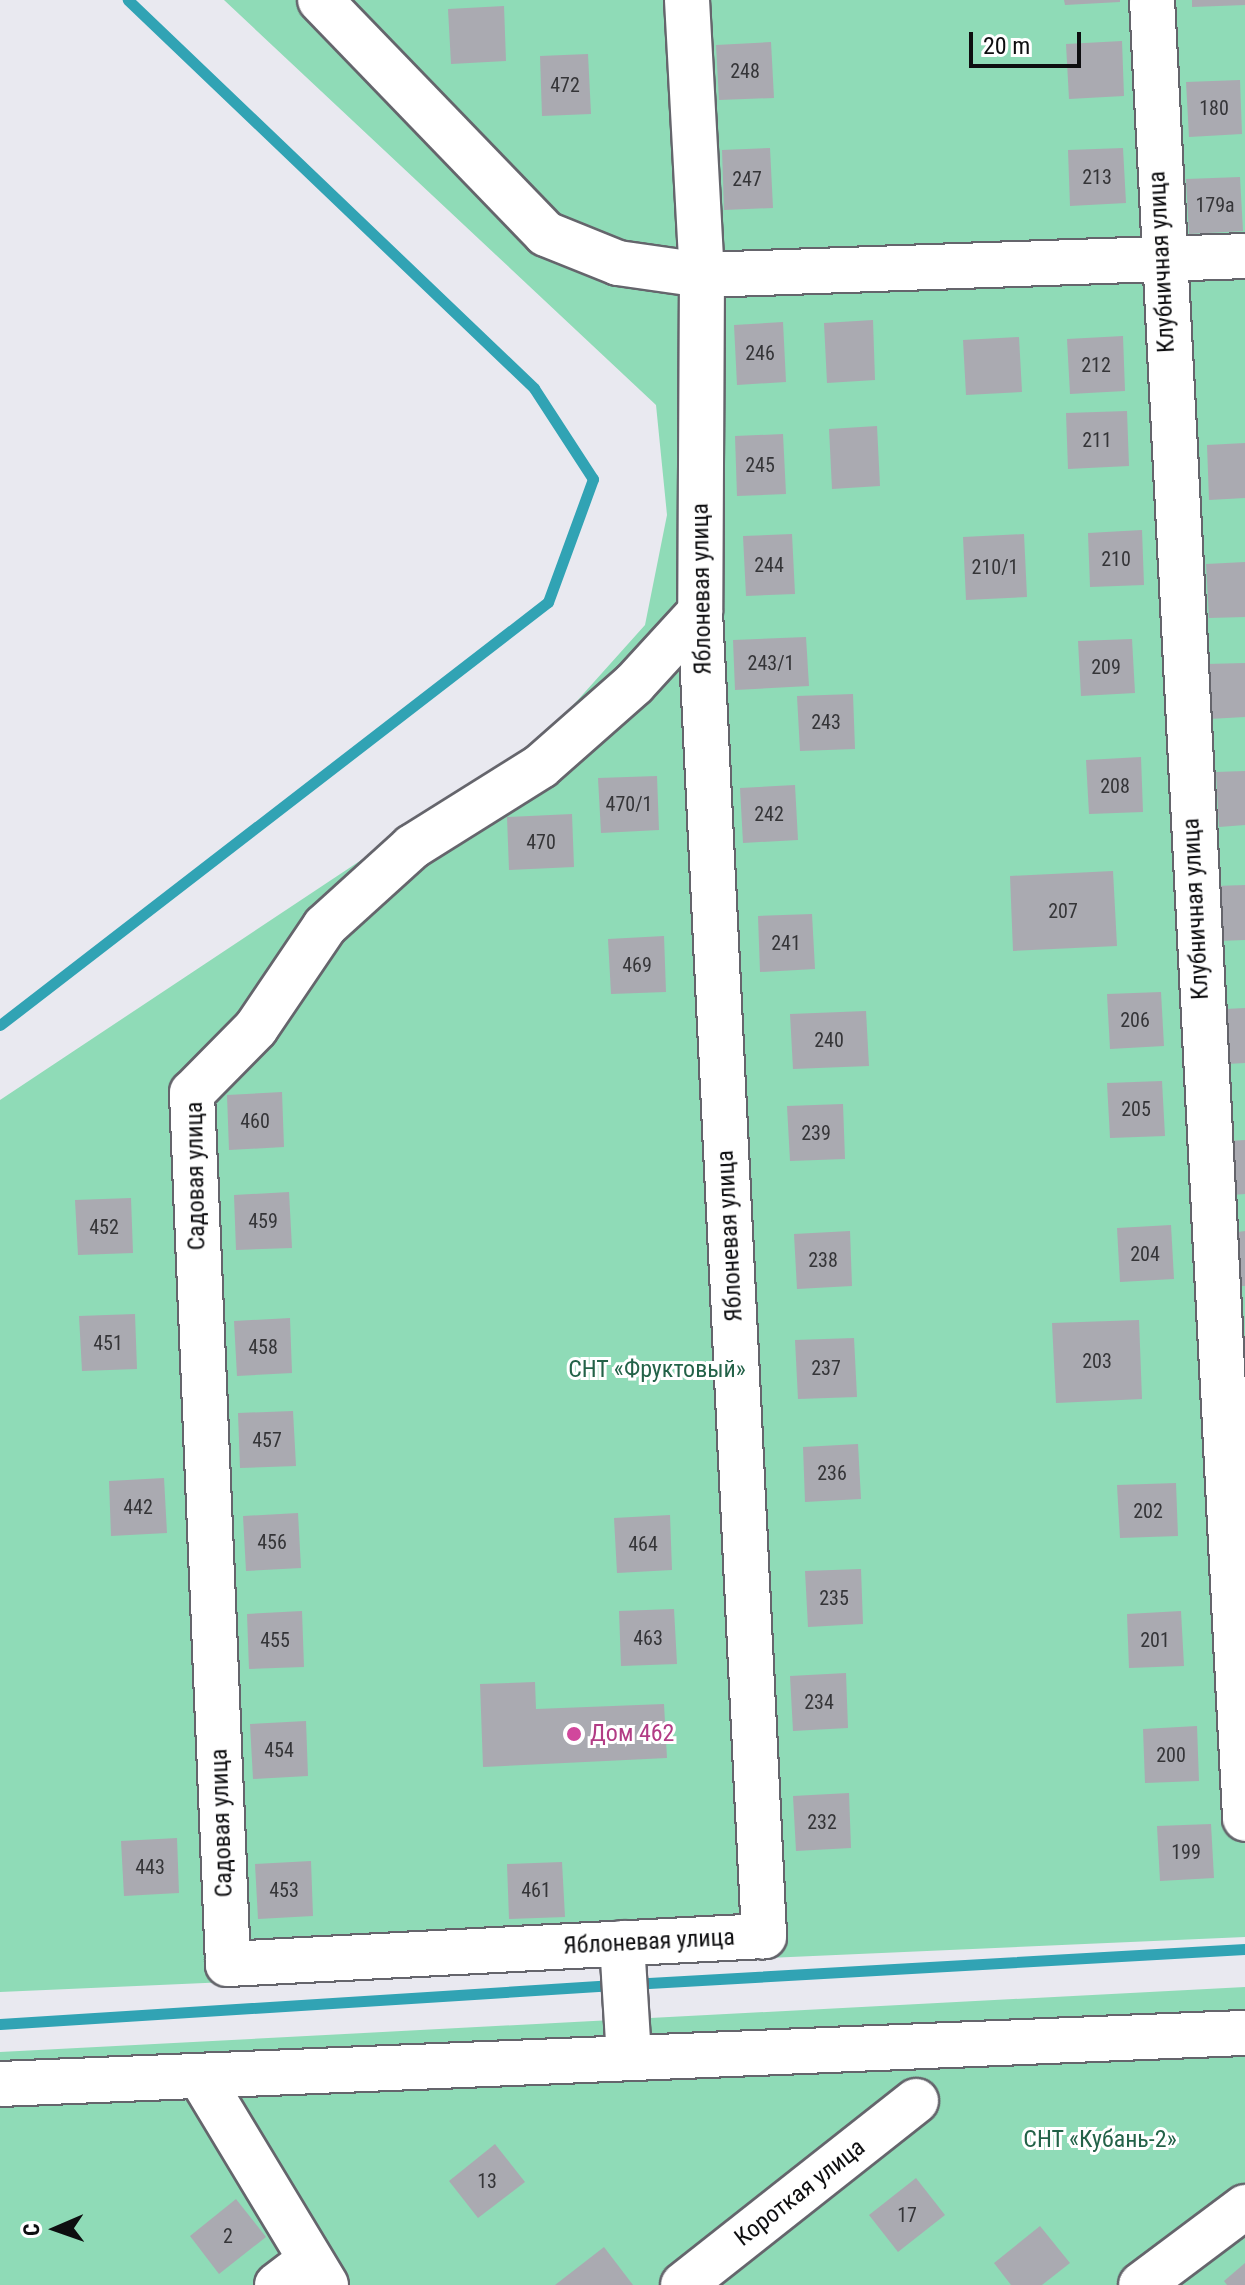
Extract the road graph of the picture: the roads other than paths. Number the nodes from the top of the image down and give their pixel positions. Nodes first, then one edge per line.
1 (320, 0) edge
2 (687, 0) edge
3 (1152, 0) edge
4 (1245, 256) edge
5 (1160, 258) junction
6 (702, 275) junction
7 (700, 612) junction
8 (1245, 1819) edge
9 (228, 1964) joint
10 (623, 1971) junction
11 (1245, 2033) edge
12 (629, 2058) junction
13 (200, 2076) junction
14 (0, 2084) edge
15 (916, 2101) dead end
16 (1245, 2207) edge
17 (304, 2277) edge
18 (683, 2285) edge
19 (1141, 2285) edge

1 - 6 street
2 - 6 street, Яблоневая улица
3 - 5 street, Клубничная улица
4 - 5 street
5 - 6 street
5 - 8 street, Клубничная улица
6 - 7 street, Яблоневая улица
7 - 9 street, Садовая улица
7 - 10 street, Яблоневая улица
9 - 10 street, Яблоневая улица
10 - 12 street
11 - 12 street
12 - 13 street
13 - 14 street
13 - 17 street
15 - 18 street, Короткая улица
16 - 19 street

